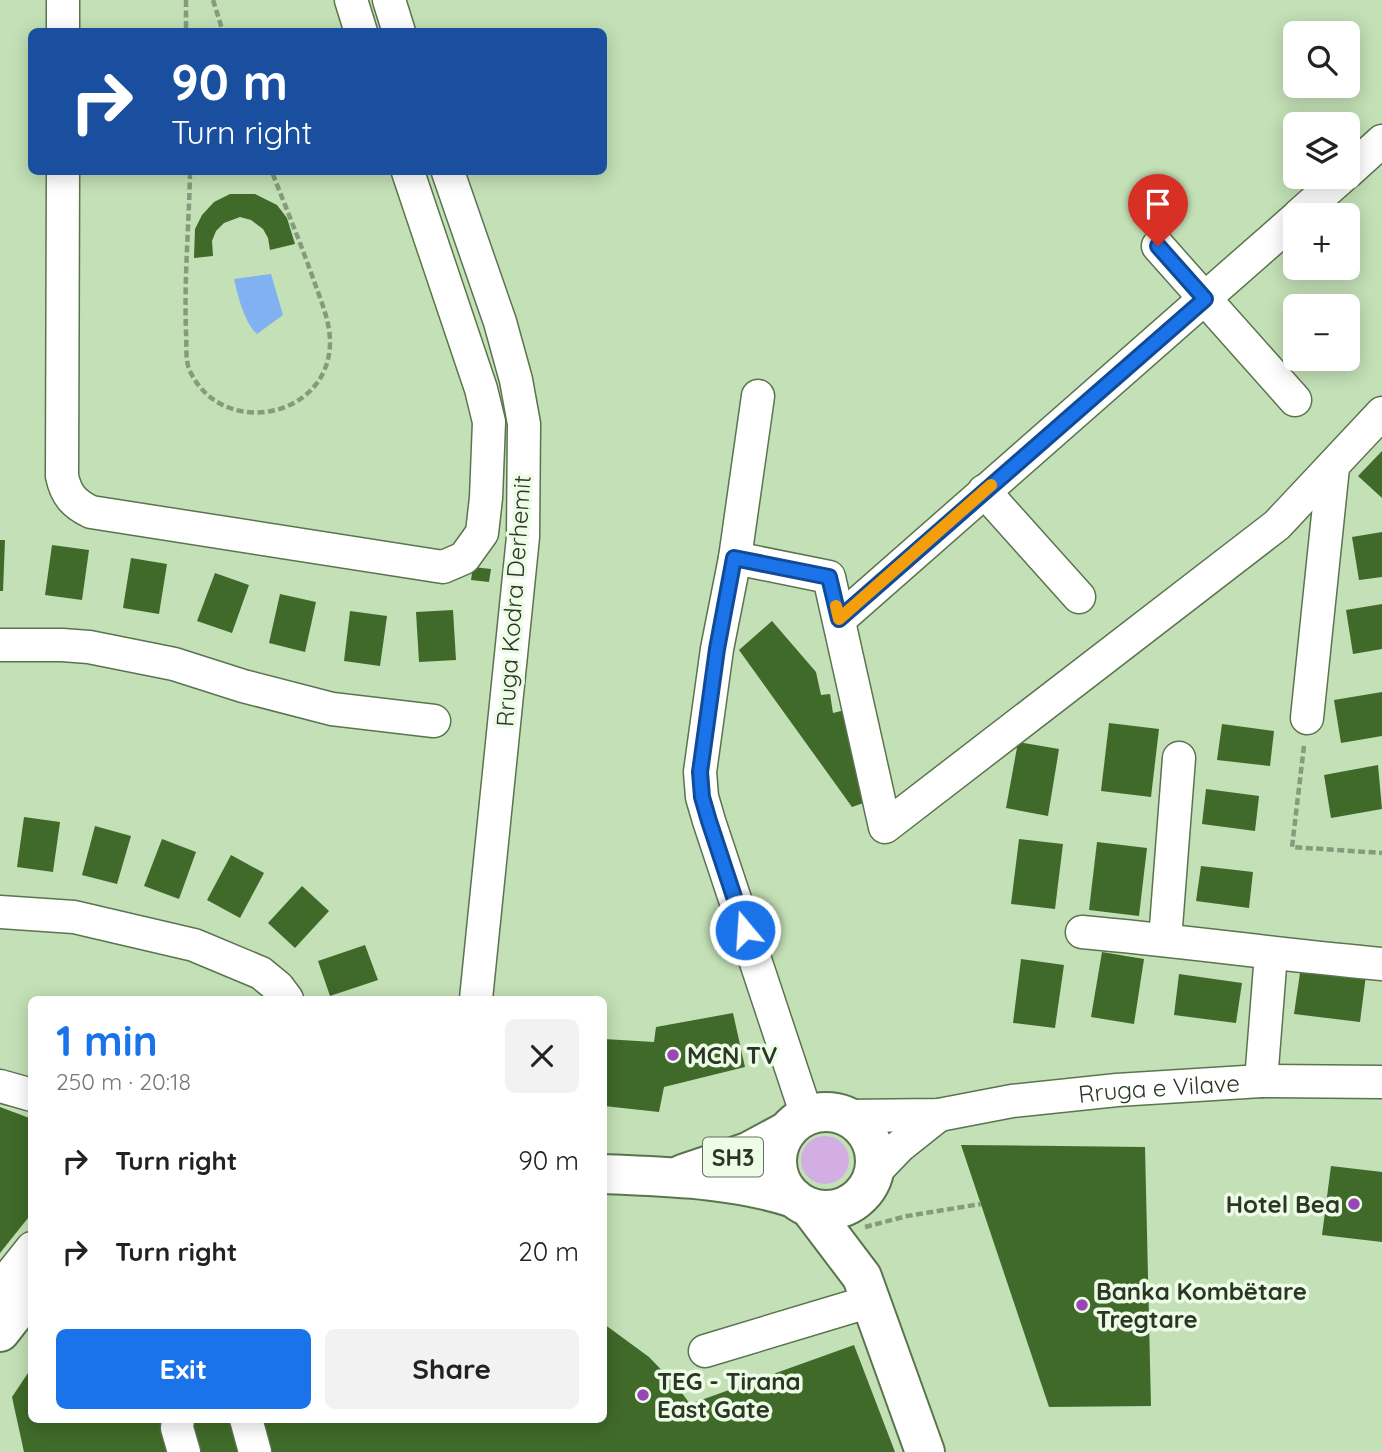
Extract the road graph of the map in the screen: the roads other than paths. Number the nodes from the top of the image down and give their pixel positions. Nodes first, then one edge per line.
1 (63, 0) edge
2 (351, 0) edge
3 (389, 0) edge
4 (63, 28) edge
5 (360, 28) edge
6 (398, 28) edge
7 (1382, 141) edge
8 (1360, 161) edge
9 (63, 175) edge
10 (409, 175) edge
11 (449, 175) edge
12 (1328, 189) edge
13 (1313, 203) edge
14 (1283, 230) edge
15 (1158, 246) dead end
16 (1205, 299) junction
17 (758, 396) dead end
18 (1295, 400) dead end
19 (1382, 414) edge
20 (1333, 467) junction
21 (984, 491) junction
22 (482, 533) junction
23 (523, 537) junction
24 (734, 558) junction
25 (1079, 597) dead end
26 (839, 619) junction
27 (0, 645) edge
28 (1307, 718) road end
29 (434, 721) dead end
30 (1179, 758) dead end
31 (0, 912) edge
32 (1082, 932) dead end
33 (1165, 940) junction
34 (1271, 954) junction
35 (1382, 964) edge
36 (285, 996) edge
37 (476, 996) edge
38 (1261, 1081) junction
39 (1382, 1082) edge
40 (0, 1086) edge
41 (28, 1094) edge
42 (939, 1115) junction
43 (846, 1116) junction
44 (797, 1124) junction
45 (607, 1174) edge
46 (675, 1176) junction
47 (870, 1181) junction
48 (801, 1203) junction
49 (28, 1253) edge
50 (0, 1288) edge
51 (867, 1289) junction
52 (28, 1296) edge
53 (0, 1332) edge
54 (705, 1351) dead end
55 (247, 1423) edge
56 (255, 1452) edge
57 (925, 1452) edge

1 - 4 street
2 - 5 street
3 - 6 street
7 - 8 street
9 - 22 street
10 - 22 street
11 - 23 street, Rruga Kodra Derhemit
12 - 13 street
14 - 16 street
15 - 16 street
16 - 18 street
16 - 21 street
17 - 24 street
19 - 20 street
20 - 26 street
20 - 28 street
21 - 25 street
21 - 26 street
22 - 23 street
23 - 37 street, Rruga Kodra Derhemit
24 - 26 street
24 - 44 street
27 - 29 street
30 - 33 street
31 - 36 street
32 - 33 street
33 - 34 street
34 - 35 street
34 - 38 street
38 - 39 street, Rruga e Vilave
38 - 42 street, Rruga e Vilave
40 - 41 street
42 - 43 street, Rruga e Vilave
42 - 47 street, Rruga e Vilave
43 - 44 main road
43 - 47 main road
44 - 46 main road, SH3
44 - 48 main road
45 - 46 main road, SH3
46 - 48 main road, SH3
47 - 48 main road
47 - 51 main road
48 - 51 main road
49 - 50 street
51 - 54 street
51 - 57 main road
52 - 53 main road
55 - 56 street

